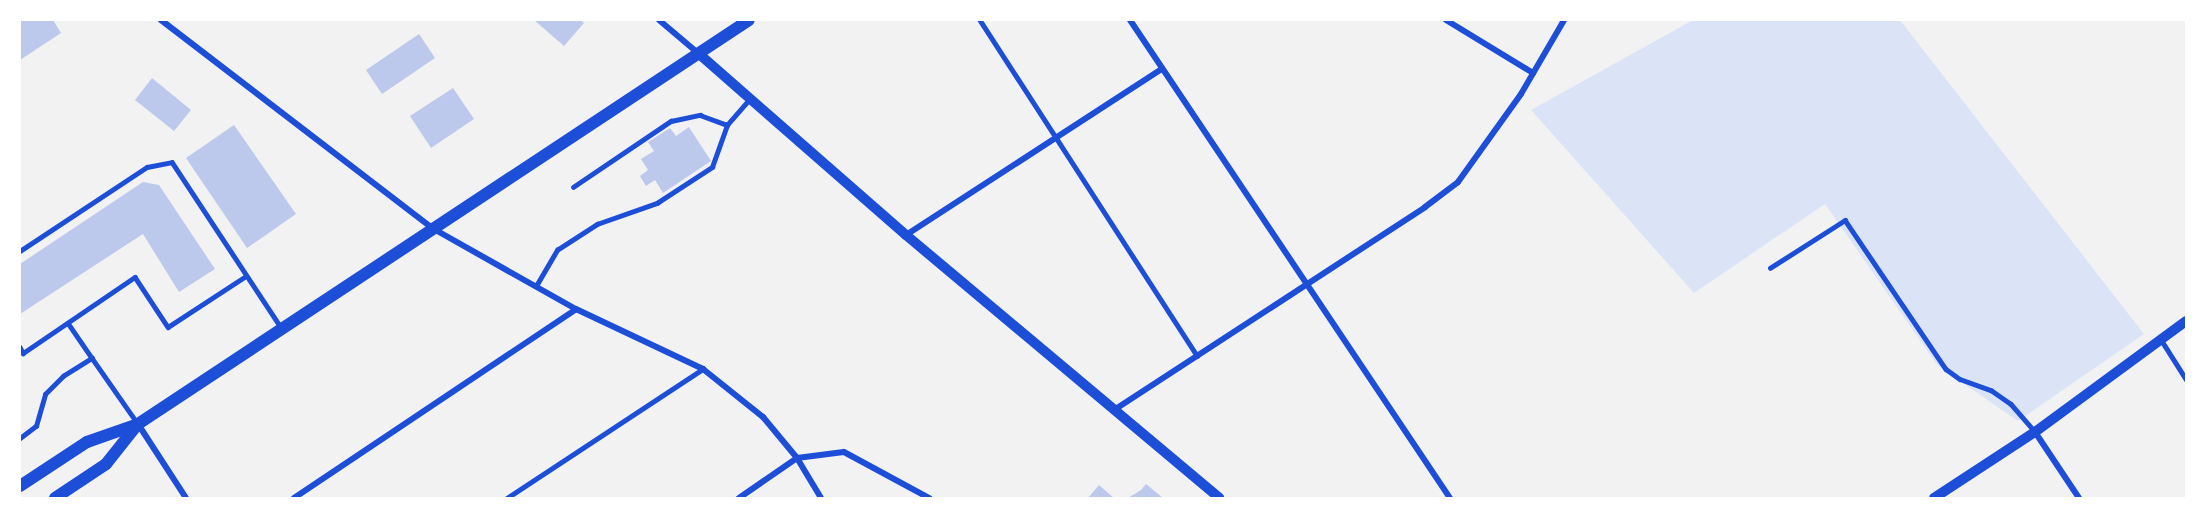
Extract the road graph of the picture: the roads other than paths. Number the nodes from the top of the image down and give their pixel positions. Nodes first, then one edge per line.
1 (160, 20) edge
2 (659, 20) edge
3 (749, 20) edge
4 (980, 20) edge
5 (1130, 20) edge
6 (1446, 20) edge
7 (1564, 20) edge
8 (698, 53) junction
9 (1160, 70) junction
10 (1533, 73) junction
11 (749, 100) junction
12 (727, 125) junction
13 (1057, 136) junction
14 (573, 187) dead end
15 (432, 228) junction
16 (906, 235) junction
17 (20, 251) edge
18 (1770, 268) dead end
19 (246, 276) junction
20 (1308, 284) junction
21 (536, 286) junction
22 (576, 309) junction
23 (2187, 321) edge
24 (68, 323) junction
25 (283, 329) junction
26 (2160, 338) junction
27 (20, 347) edge
28 (1197, 356) junction
29 (92, 358) junction
30 (703, 369) junction
31 (2187, 378) edge
32 (1114, 411) junction
33 (138, 424) junction
34 (2035, 432) junction
35 (20, 437) edge
36 (797, 458) junction
37 (20, 486) edge
38 (55, 498) edge
39 (186, 498) edge
40 (294, 498) edge
41 (507, 498) edge
42 (739, 498) edge
43 (821, 498) edge
44 (929, 498) edge
45 (1219, 498) edge
46 (1450, 498) edge
47 (1934, 498) edge
48 (2079, 498) edge

1 - 15 street
2 - 8 street
3 - 8 main road
4 - 13 lane
5 - 9 street
6 - 10 street
7 - 10 street
8 - 11 street
8 - 15 main road
9 - 13 street
9 - 20 street
10 - 20 street
11 - 12 lane
11 - 16 street
12 - 14 lane
12 - 21 lane
13 - 16 street
13 - 28 lane
15 - 21 street
15 - 25 main road
16 - 32 street
17 - 19 lane
18 - 34 lane
19 - 24 lane
19 - 25 lane
20 - 28 street
20 - 46 street
21 - 22 street
22 - 30 street
22 - 40 street
23 - 26 street
24 - 27 lane
24 - 29 lane
25 - 33 main road
26 - 31 lane
26 - 34 street
28 - 32 street
29 - 33 lane
29 - 35 lane
30 - 36 street
30 - 41 lane
32 - 45 street
33 - 37 main road
33 - 38 main road
33 - 39 street
34 - 47 street
34 - 48 street
36 - 42 street
36 - 43 street
36 - 44 street

